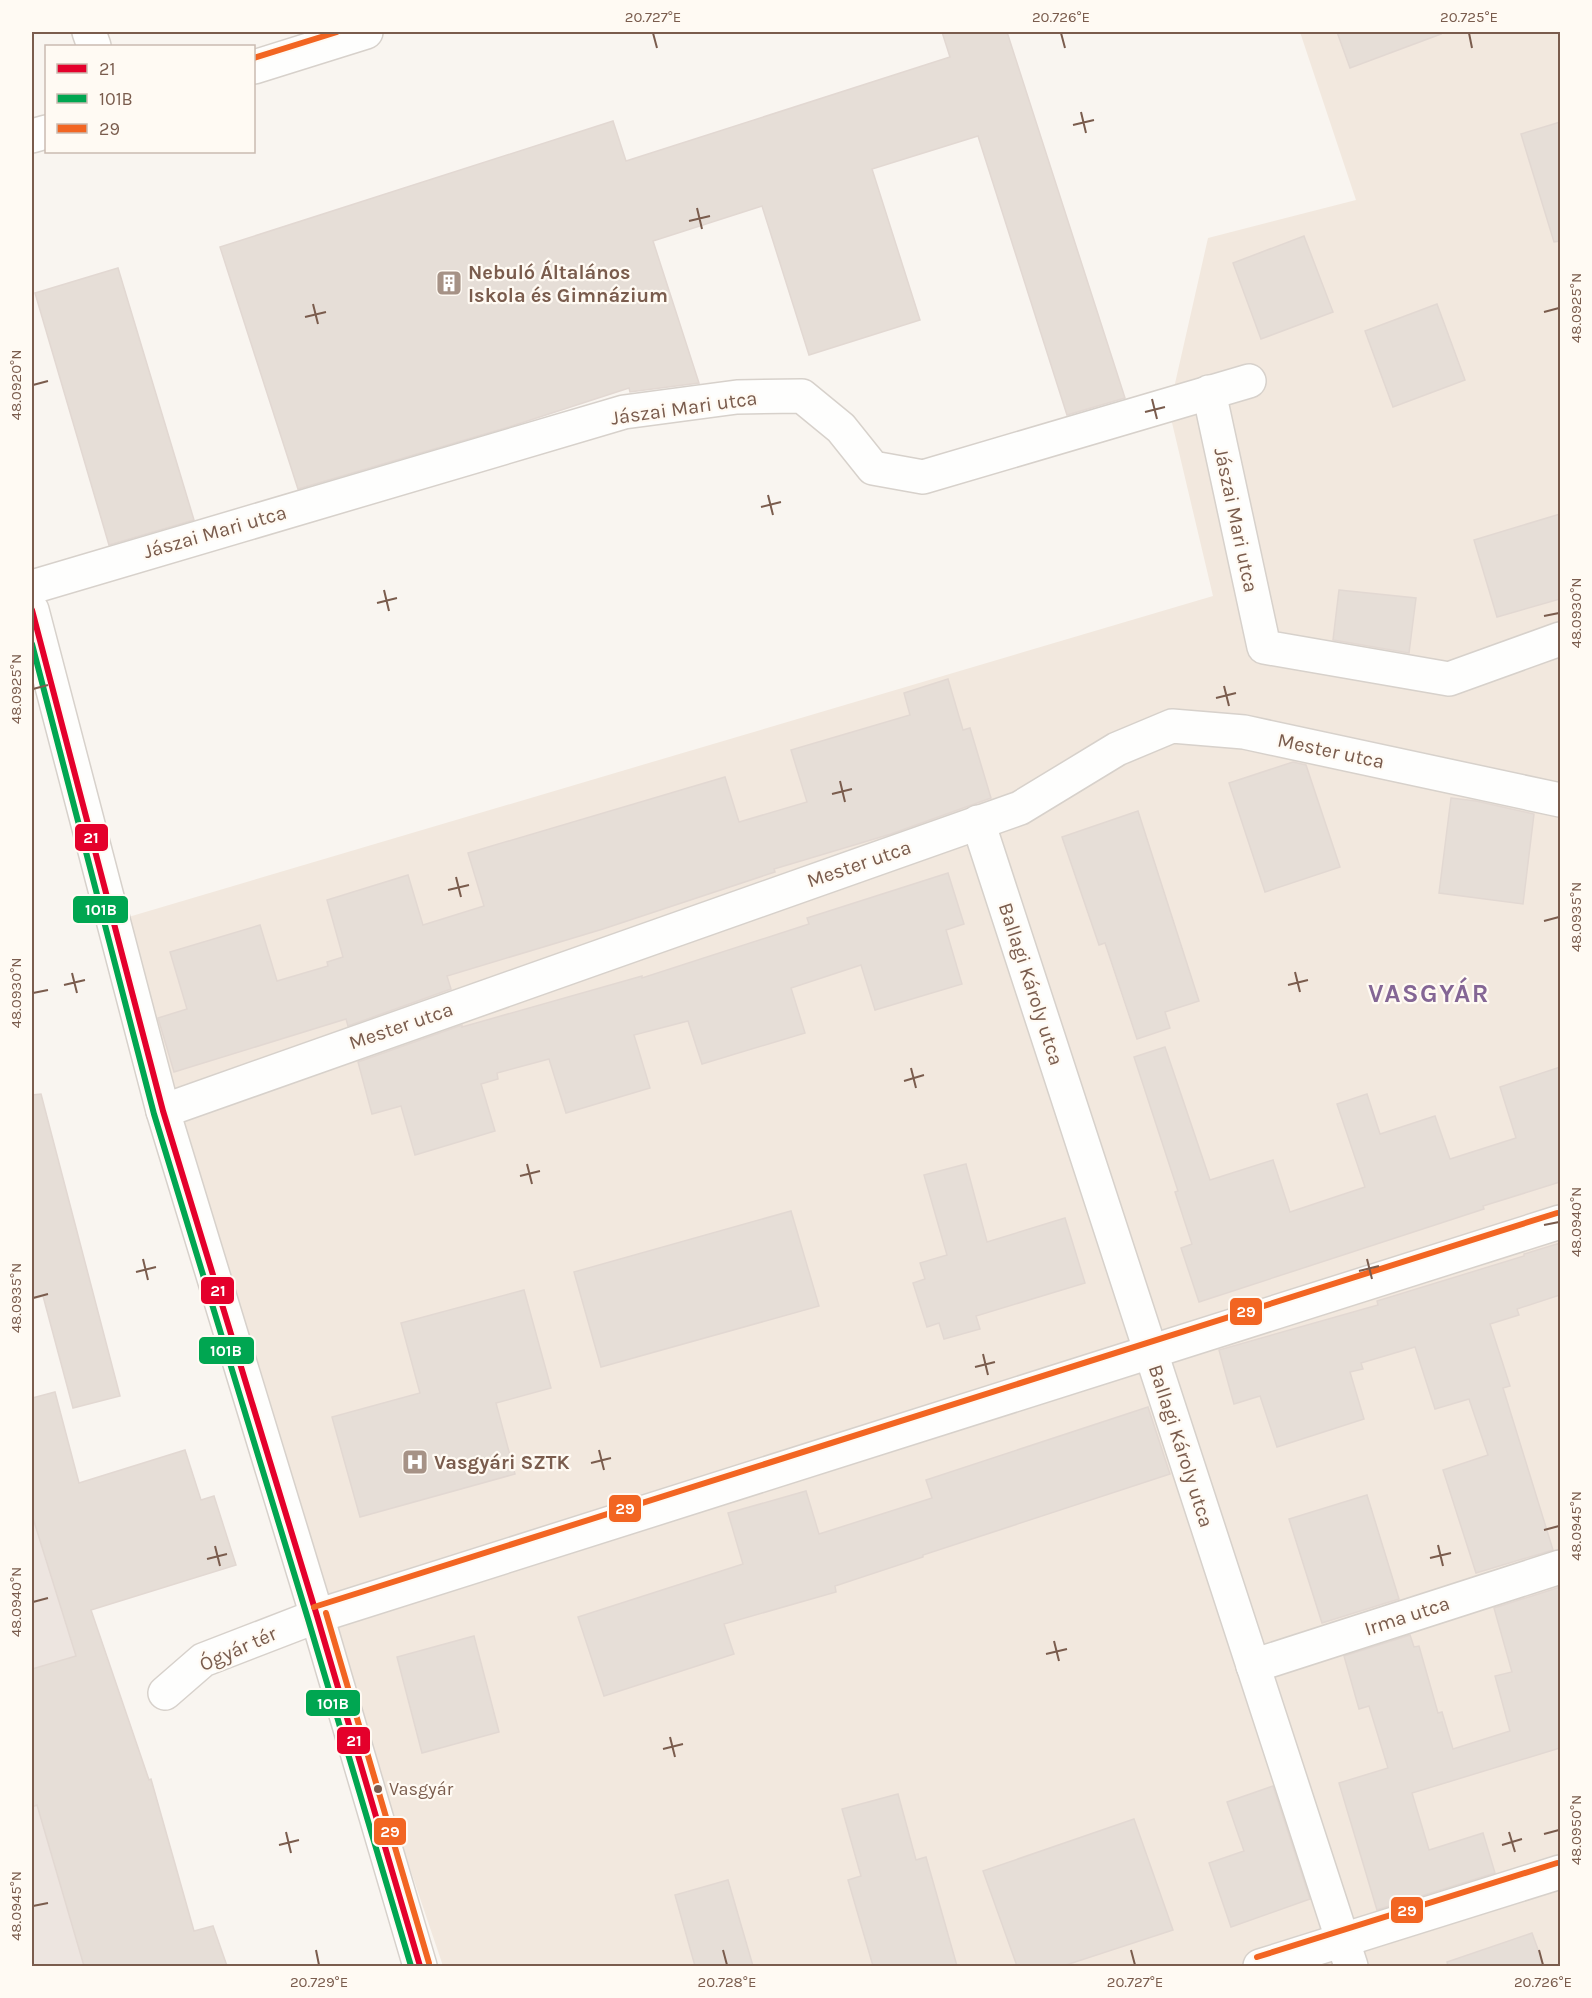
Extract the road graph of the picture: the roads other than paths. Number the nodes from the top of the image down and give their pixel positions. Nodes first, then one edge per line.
1 (353, 34) edge
2 (255, 67) edge
3 (1249, 381) dead end
4 (1209, 392) junction
5 (32, 587) edge
6 (32, 610) edge
7 (1560, 639) edge
8 (1560, 800) edge
9 (978, 822) junction
10 (163, 1111) junction
11 (1560, 1222) edge
12 (1151, 1351) junction
13 (1560, 1567) edge
14 (317, 1616) junction
15 (1253, 1666) junction
16 (165, 1693) dead end
17 (1560, 1872) edge
18 (1347, 1953) edge
19 (420, 1966) edge
20 (1260, 1966) edge

1 - 2 street
3 - 4 street, Jászai Mari utca
4 - 5 street, Jászai Mari utca
4 - 7 street, Jászai Mari utca
6 - 10 street
8 - 9 street, Mester utca
9 - 10 street, Mester utca
9 - 12 street, Ballagi Károly utca
10 - 14 street
11 - 12 street, Ógyár tér
12 - 14 street, Ógyár tér
12 - 15 street, Ballagi Károly utca
13 - 15 street, Irma utca
14 - 16 street, Ógyár tér
14 - 19 street
15 - 18 street, Ballagi Károly utca
17 - 18 street
18 - 20 street

